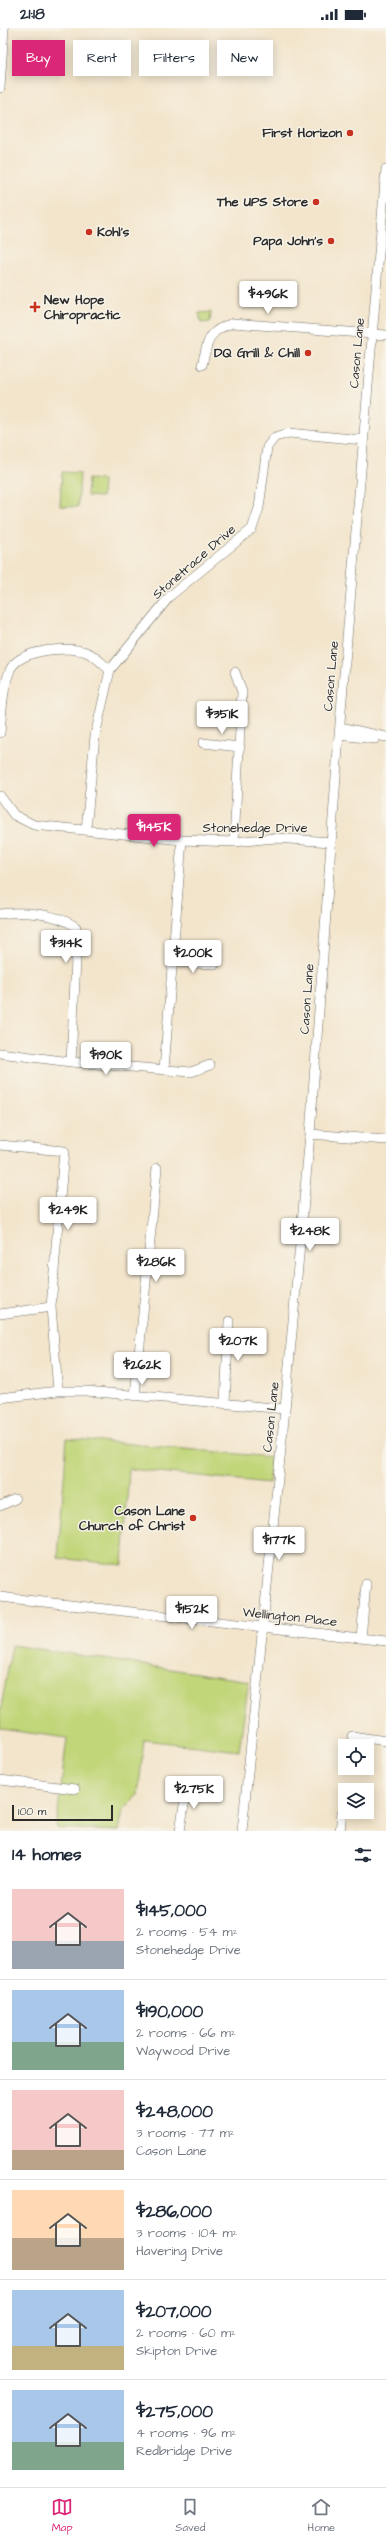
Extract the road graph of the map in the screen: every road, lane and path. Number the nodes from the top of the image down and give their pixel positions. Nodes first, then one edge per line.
1 (4, 28) edge
2 (0, 88) edge
3 (386, 169) edge
4 (372, 333) junction
5 (386, 335) edge
6 (202, 365) dead end
7 (364, 440) junction
8 (110, 670) junction
9 (235, 672) dead end
10 (339, 731) junction
11 (0, 733) edge
12 (386, 737) edge
13 (386, 740) edge
14 (203, 743) dead end
15 (240, 747) junction
16 (0, 796) edge
17 (86, 830) junction
18 (182, 840) junction
19 (234, 842) junction
20 (331, 842) junction
21 (0, 914) edge
22 (172, 962) junction
23 (215, 964) dead end
24 (0, 1053) edge
25 (71, 1062) junction
26 (210, 1065) dead end
27 (164, 1070) junction
28 (310, 1134) junction
29 (386, 1140) edge
30 (0, 1145) edge
31 (156, 1168) dead end
32 (51, 1307) junction
33 (0, 1314) edge
34 (229, 1321) dead end
35 (58, 1391) junction
36 (135, 1396) junction
37 (0, 1398) edge
38 (225, 1403) junction
39 (285, 1409) junction
40 (15, 1499) dead end
41 (0, 1506) edge
42 (366, 1584) dead end
43 (0, 1597) edge
44 (262, 1627) junction
45 (361, 1638) junction
46 (386, 1641) edge
47 (352, 1736) dead end
48 (386, 1741) edge
49 (0, 1780) edge
50 (187, 1786) dead end
51 (75, 1789) dead end
52 (341, 1819) edge
53 (180, 1831) edge
54 (242, 1831) edge
55 (340, 1831) edge

1 - 2 street
3 - 4 street, Cason Lane
4 - 5 street
4 - 6 street
4 - 7 street, Cason Lane
7 - 8 street, Stonetrace Drive
7 - 10 street, Cason Lane
8 - 11 street
8 - 17 street, Stonetrace Drive
9 - 15 street
10 - 12 street
10 - 13 street
10 - 20 street, Cason Lane
14 - 15 street
15 - 19 street
16 - 17 street, Stonehedge Drive
17 - 18 street, Stonehedge Drive
18 - 19 street, Stonehedge Drive
18 - 22 street
19 - 20 street, Stonehedge Drive
20 - 28 street, Cason Lane
21 - 25 street
22 - 23 street
22 - 27 street
24 - 25 street
25 - 27 street
26 - 27 street
28 - 29 street
28 - 39 street, Cason Lane
30 - 32 street
31 - 36 street
32 - 33 street
32 - 35 street
34 - 38 street
35 - 36 street
35 - 37 street
36 - 38 street
38 - 39 street
39 - 44 street, Cason Lane
40 - 41 street
42 - 45 street
43 - 44 street, Wellington Place
44 - 45 street, Wellington Place
44 - 54 street, Cason Lane
45 - 46 street, Wellington Place
47 - 48 street
49 - 51 street
50 - 53 street
52 - 55 street

